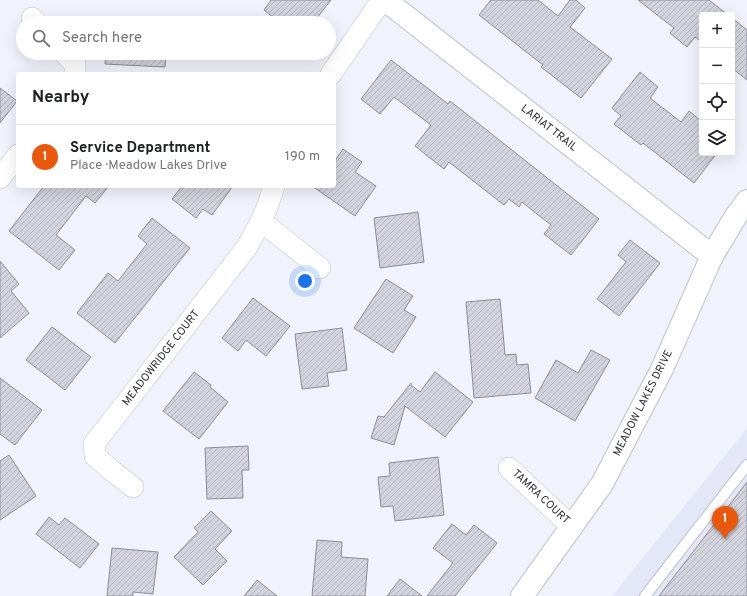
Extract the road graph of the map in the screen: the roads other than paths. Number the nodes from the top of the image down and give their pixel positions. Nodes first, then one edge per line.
1 (382, 0) edge
2 (386, 0) edge
3 (71, 60) edge
4 (75, 72) edge
5 (332, 72) edge
6 (16, 158) edge
7 (0, 178) edge
8 (273, 188) edge
9 (747, 201) edge
10 (261, 221) junction
11 (712, 256) junction
12 (320, 268) dead end
13 (747, 465) edge
14 (509, 468) dead end
15 (133, 487) dead end
16 (572, 527) junction
17 (522, 596) edge
18 (645, 596) edge

1 - 5 street
2 - 11 street, LARIAT TRAIL
3 - 4 street
6 - 7 street
8 - 10 street, MEADOWRIDGE COURT
9 - 11 street, MEADOW LAKES DRIVE
10 - 12 street
10 - 15 street, MEADOWRIDGE COURT
11 - 16 street, MEADOW LAKES DRIVE
13 - 18 lane
14 - 16 street, TAMRA COURT
16 - 17 street, MEADOW LAKES DRIVE

